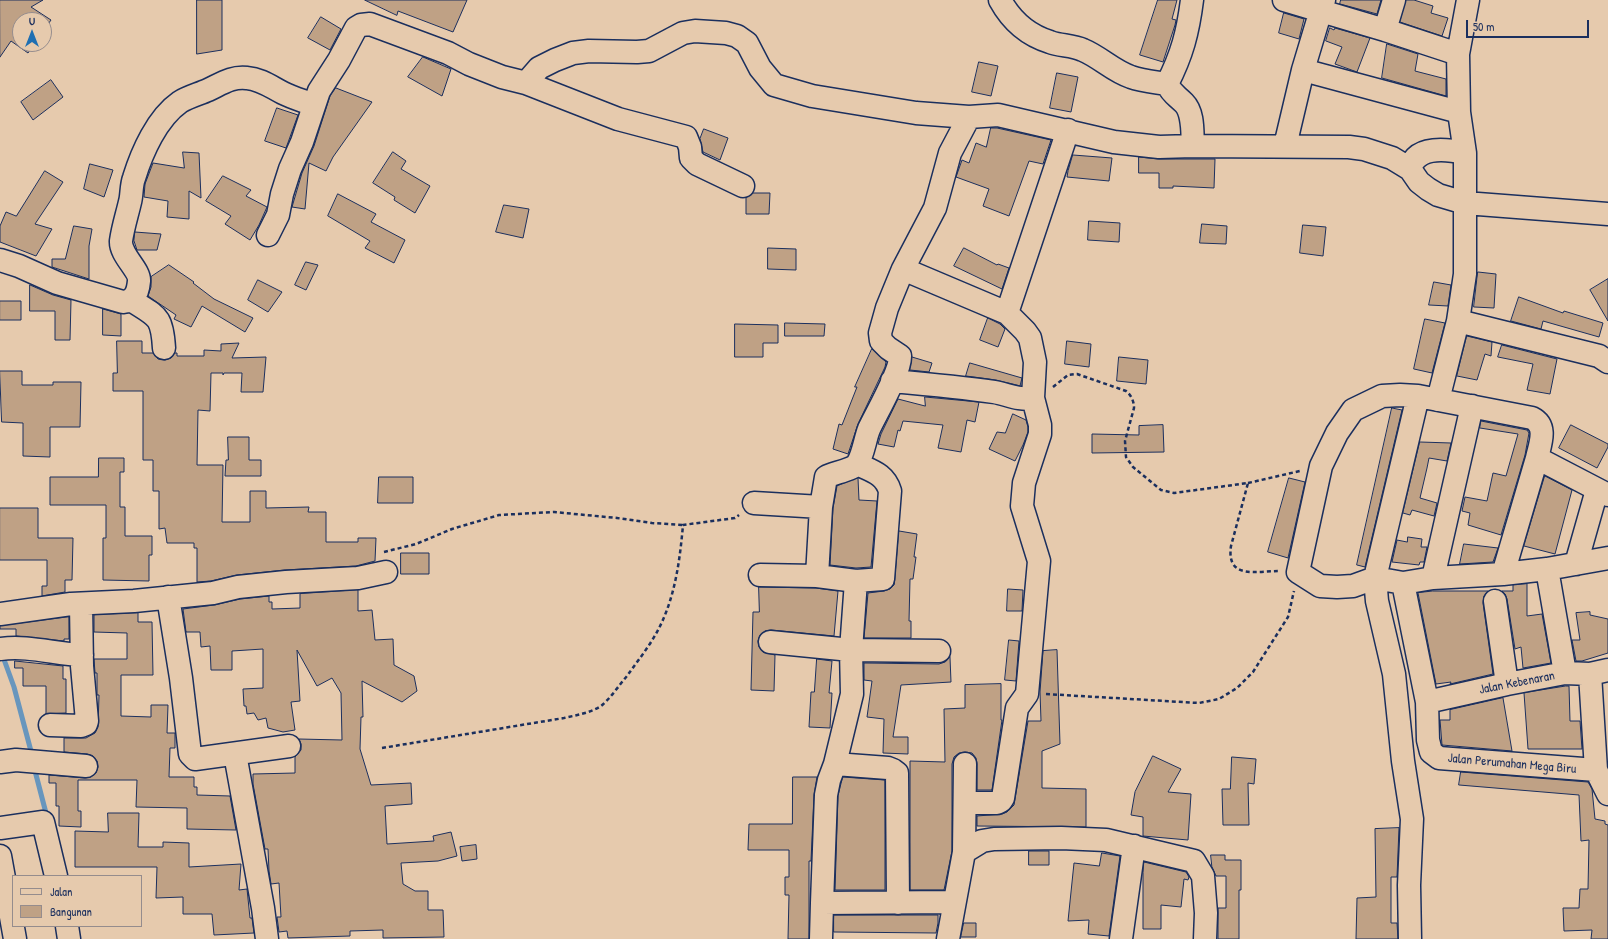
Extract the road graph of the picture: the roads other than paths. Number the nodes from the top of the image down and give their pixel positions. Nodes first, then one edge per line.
1 (1000, 0) edge
2 (1192, 0) edge
3 (1284, 0) edge
4 (1394, 0) edge
5 (1468, 0) edge
6 (1322, 6) edge
7 (1385, 30) junction
8 (1458, 54) junction
9 (1303, 70) junction
10 (526, 83) junction
11 (1167, 84) junction
12 (314, 105) junction
13 (1459, 112) junction
14 (969, 117) junction
15 (1068, 130) junction
16 (1193, 146) junction
17 (1285, 146) junction
18 (1465, 153) junction
19 (1410, 169) junction
20 (742, 186) dead end
21 (1465, 202) junction
22 (1608, 214) edge
23 (268, 235) dead end
24 (0, 260) edge
25 (903, 269) junction
26 (131, 300) junction
27 (1006, 313) junction
28 (1458, 321) junction
29 (164, 348) dead end
30 (1608, 362) edge
31 (892, 381) junction
32 (1033, 398) junction
33 (1428, 398) junction
34 (1472, 406) junction
35 (1537, 458) junction
36 (857, 464) junction
37 (1603, 493) edge
38 (754, 503) road end
39 (821, 507) junction
40 (1608, 558) edge
41 (1576, 564) junction
42 (1547, 569) junction
43 (386, 572) road end
44 (1503, 574) junction
45 (760, 575) dead end
46 (817, 576) junction
47 (1375, 578) junction
48 (1433, 578) junction
49 (856, 581) junction
50 (1403, 583) junction
51 (168, 597) junction
52 (1495, 601) dead end
53 (82, 604) junction
54 (0, 614) edge
55 (770, 642) dead end
56 (5, 648) edge
57 (851, 650) junction
58 (939, 651) dead end
59 (82, 655) junction
60 (1599, 672) edge
61 (1565, 674) junction
62 (1507, 684) junction
63 (1427, 702) junction
64 (50, 725) dead end
65 (289, 746) dead end
66 (235, 754) junction
67 (8, 761) edge
68 (835, 764) junction
69 (965, 764) dead end
70 (86, 766) dead end
71 (1596, 770) junction
72 (1608, 794) edge
73 (965, 803) junction
74 (0, 828) edge
75 (1134, 846) junction
76 (964, 852) junction
77 (0, 856) edge
78 (56, 875) edge
79 (3, 885) edge
80 (954, 902) junction
81 (822, 903) junction
82 (898, 903) junction
83 (12, 926) edge
84 (12, 927) edge
85 (67, 927) edge
86 (15, 939) edge
87 (68, 939) edge
88 (267, 939) edge
89 (821, 939) edge
90 (948, 939) edge
91 (1121, 939) edge
92 (1205, 939) edge
93 (1410, 939) edge

1 - 11 street
2 - 11 street
3 - 6 street
4 - 7 street
5 - 8 street
6 - 7 street
6 - 9 street
7 - 8 street
8 - 13 street
9 - 13 street
9 - 17 street
10 - 12 street
10 - 14 street
10 - 20 street
11 - 16 street
12 - 23 street
12 - 26 street
13 - 18 street
14 - 15 street
14 - 25 street
15 - 16 street
15 - 27 street
16 - 17 street
17 - 19 street
18 - 19 street
18 - 21 street
19 - 21 street
21 - 22 street
21 - 28 street
24 - 26 street
25 - 27 street
25 - 31 street
26 - 29 street
27 - 32 street
28 - 30 street
28 - 33 street
31 - 32 street
31 - 36 street
32 - 73 street
33 - 34 street
33 - 47 street
33 - 47 street
34 - 35 street
34 - 48 street
35 - 37 street
35 - 44 street
36 - 39 street
36 - 49 street
37 - 41 street
38 - 39 street
39 - 46 street
40 - 41 street
41 - 42 street
42 - 44 street
42 - 61 street
43 - 51 street
44 - 48 street
45 - 46 street
46 - 49 street
47 - 50 street
47 - 93 street
48 - 50 street
49 - 57 street
50 - 63 street, Jalan Perumahan Mega Biru
51 - 53 street
51 - 66 street
52 - 62 street
53 - 54 street
53 - 59 street
55 - 57 street
56 - 59 street
57 - 58 street
57 - 68 street
59 - 64 street
60 - 61 street, Jalan Kebenaran
60 - 71 street
61 - 62 street, Jalan Kebenaran
62 - 63 street, Jalan Kebenaran
63 - 71 street, Jalan Perumahan Mega Biru
65 - 66 street
66 - 88 street
67 - 70 street
68 - 81 street
68 - 82 street
69 - 73 street
71 - 72 street
73 - 76 street
74 - 78 street
75 - 76 street
75 - 91 street
75 - 92 street
76 - 80 street
77 - 79 street
79 - 83 street
80 - 82 street
80 - 90 street
81 - 82 street
81 - 89 street
84 - 86 street
85 - 87 street

